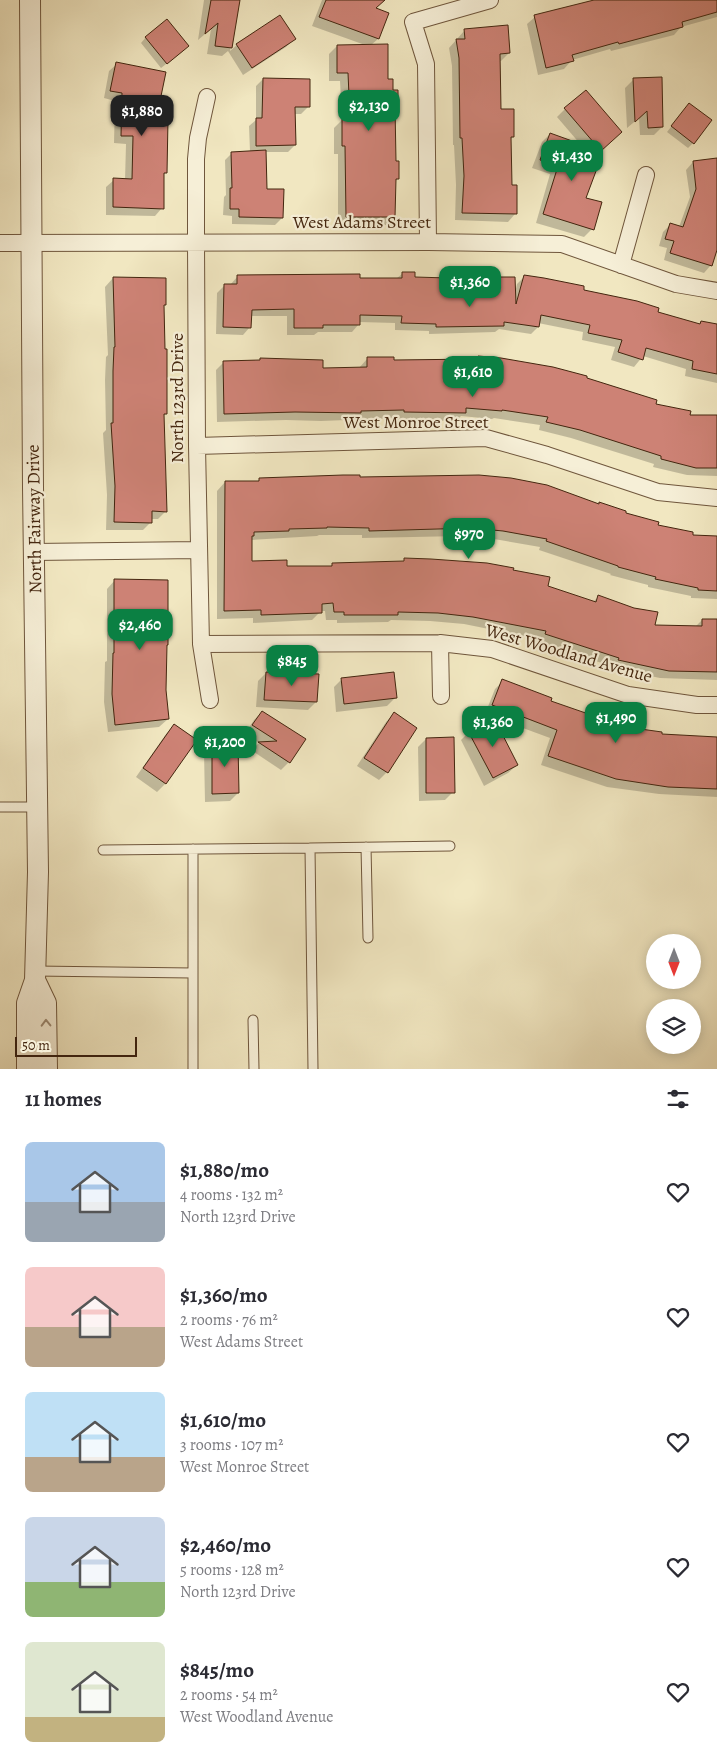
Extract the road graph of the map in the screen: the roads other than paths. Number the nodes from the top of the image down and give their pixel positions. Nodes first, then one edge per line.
1 (30, 0) edge
2 (490, 0) edge
3 (207, 97) dead end
4 (646, 174) dead end
5 (196, 242) junction
6 (428, 242) junction
7 (0, 243) edge
8 (32, 244) junction
9 (621, 265) junction
10 (717, 291) edge
11 (197, 446) junction
12 (717, 498) edge
13 (198, 550) junction
14 (34, 552) junction
15 (440, 643) junction
16 (201, 644) junction
17 (441, 696) dead end
18 (210, 700) dead end
19 (717, 705) edge
20 (0, 807) edge
21 (37, 807) junction
22 (450, 846) dead end
23 (310, 848) junction
24 (366, 848) junction
25 (193, 849) junction
26 (103, 850) dead end
27 (368, 938) dead end
28 (192, 974) junction
29 (35, 976) junction
30 (253, 1020) dead end
31 (27, 1069) edge
32 (47, 1069) edge
33 (193, 1069) edge
34 (254, 1069) edge
35 (313, 1069) edge

1 - 8 street, North Fairway Drive
2 - 6 street
3 - 5 street, North 123rd Drive
4 - 9 street
5 - 6 street, West Adams Street
5 - 8 street, West Adams Street
5 - 11 street, North 123rd Drive
6 - 9 street, West Adams Street
7 - 8 street, West Adams Street
8 - 14 street, North Fairway Drive
9 - 10 street, West Adams Street
11 - 12 street, West Monroe Street
11 - 13 street, North 123rd Drive
13 - 14 street
13 - 16 street, North 123rd Drive
14 - 21 street, North Fairway Drive
15 - 16 street, West Woodland Avenue
15 - 17 street
15 - 19 street, West Woodland Avenue
16 - 18 street, North 123rd Drive
20 - 21 lane
21 - 29 street, North Fairway Drive
22 - 24 lane
23 - 24 lane
23 - 25 lane
23 - 35 lane
24 - 27 lane
25 - 26 lane
25 - 28 lane
28 - 29 lane
28 - 33 lane
29 - 31 street, North Fairway Drive
32 -> 29 street, North Fairway Drive
30 - 34 lane

